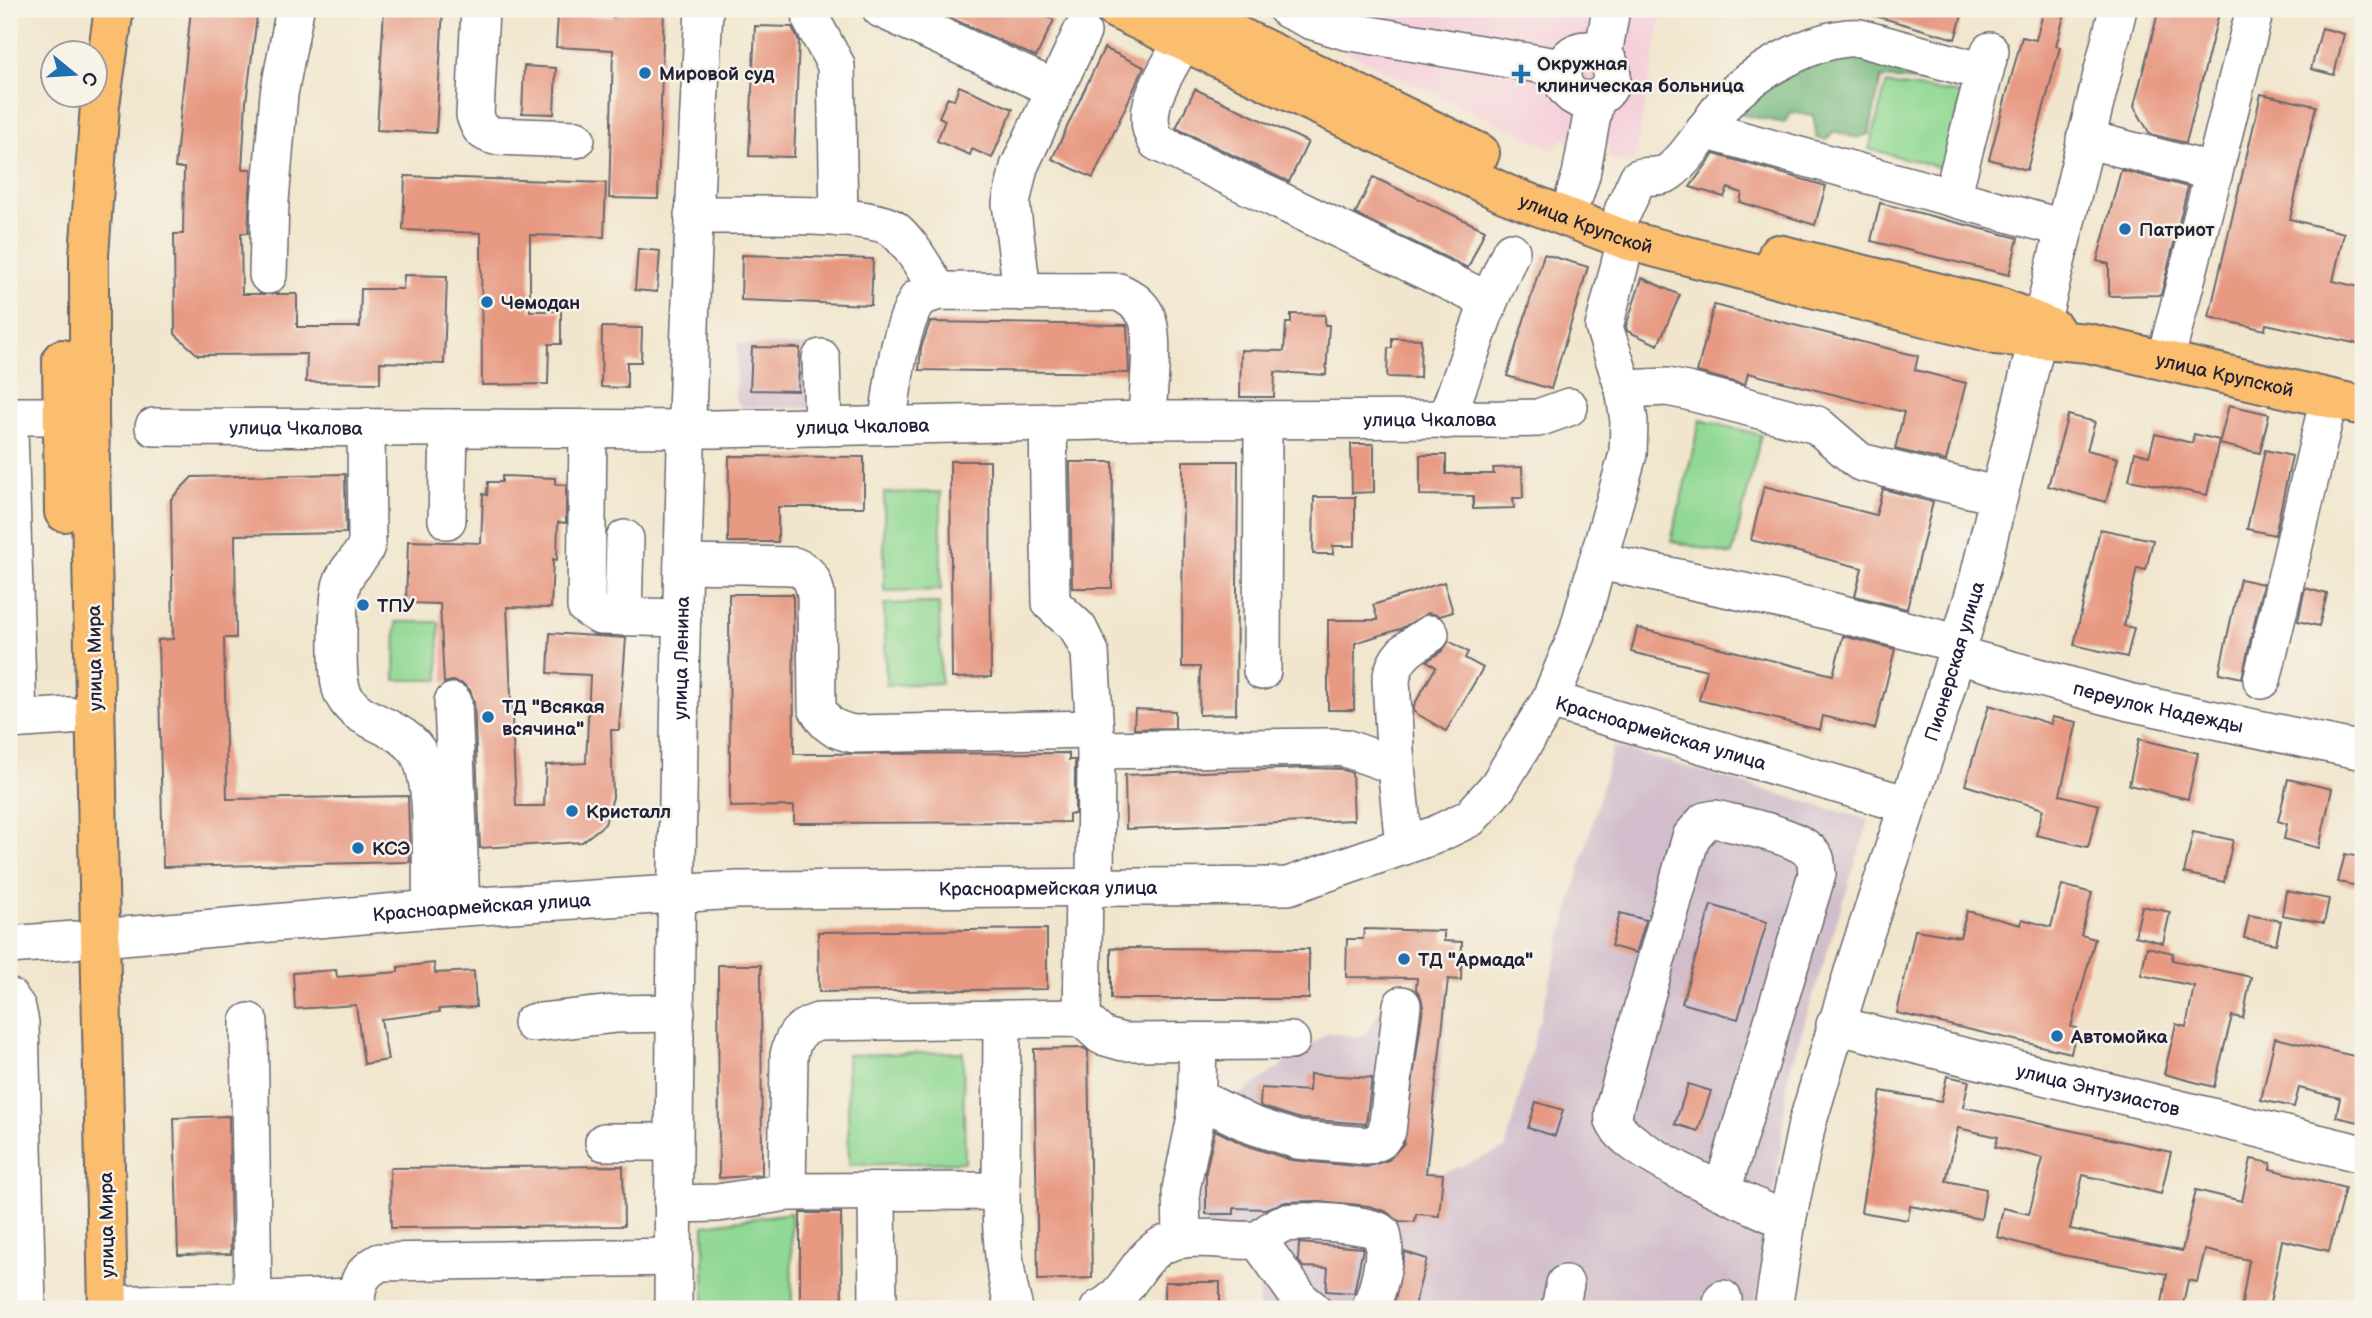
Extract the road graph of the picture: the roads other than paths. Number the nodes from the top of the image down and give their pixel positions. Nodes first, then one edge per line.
1 (88, 9) edge
2 (114, 9) edge
3 (295, 9) edge
4 (480, 9) edge
5 (704, 9) edge
6 (811, 9) edge
7 (881, 9) edge
8 (1115, 9) edge
9 (1287, 9) edge
10 (1611, 9) edge
11 (2118, 9) edge
12 (2255, 9) edge
13 (1182, 25) edge
14 (1082, 32) dead end
15 (83, 38) edge
16 (1603, 55) junction
17 (1562, 68) junction
18 (1055, 89) junction
19 (1595, 99) junction
20 (74, 108) edge
21 (1704, 130) junction
22 (576, 139) dead end
23 (2085, 139) junction
24 (2214, 172) junction
25 (1952, 197) junction
26 (1570, 206) junction
27 (693, 215) junction
28 (839, 218) junction
29 (1628, 222) junction
30 (2063, 228) junction
31 (1511, 251) dead end
32 (268, 275) dead end
33 (938, 291) junction
34 (1023, 292) junction
35 (1489, 301) junction
36 (2038, 331) junction
37 (821, 358) dead end
38 (2165, 361) junction
39 (1624, 389) junction
40 (2346, 402) edge
41 (1569, 407) dead end
42 (9, 416) edge
43 (75, 416) junction
44 (1147, 420) junction
45 (1263, 420) junction
46 (1446, 420) junction
47 (1048, 422) junction
48 (887, 425) junction
49 (823, 426) junction
50 (154, 427) dead end
51 (366, 427) junction
52 (449, 428) junction
53 (587, 429) junction
54 (686, 429) junction
55 (9, 430) edge
56 (1999, 496) junction
57 (447, 520) dead end
58 (625, 539) dead end
59 (1599, 561) junction
60 (684, 564) junction
61 (623, 617) junction
62 (682, 618) junction
63 (1430, 634) dead end
64 (1958, 650) junction
65 (1262, 671) dead end
66 (2262, 680) dead end
67 (1549, 700) junction
68 (453, 702) dead end
69 (69, 716) junction
70 (13, 719) edge
71 (1095, 739) junction
72 (2363, 751) edge
73 (1396, 766) junction
74 (1908, 805) junction
75 (1405, 846) junction
76 (1090, 889) junction
77 (677, 893) junction
78 (447, 908) junction
79 (87, 939) junction
80 (9, 945) edge
81 (9, 997) edge
82 (1402, 1005) dead end
83 (676, 1013) junction
84 (1082, 1018) junction
85 (1002, 1020) junction
86 (249, 1022) dead end
87 (532, 1023) dead end
88 (1835, 1025) junction
89 (1291, 1041) dead end
90 (1198, 1042) junction
91 (1197, 1098) junction
92 (604, 1142) dead end
93 (674, 1142) junction
94 (2363, 1154) edge
95 (1001, 1191) junction
96 (1722, 1191) junction
97 (787, 1192) junction
98 (877, 1192) junction
99 (673, 1204) junction
100 (1787, 1221) junction
101 (1182, 1239) junction
102 (1258, 1240) junction
103 (673, 1257) junction
104 (1139, 1270) junction
105 (253, 1299) junction
106 (356, 1303) edge
107 (99, 1308) edge
108 (27, 1309) edge
109 (673, 1309) edge
110 (878, 1309) edge
111 (1014, 1309) edge
112 (1099, 1309) edge
113 (1143, 1309) edge
114 (1312, 1309) edge
115 (1370, 1309) edge
116 (1773, 1309) edge

1 - 15 main road
2 - 43 main road, улица Мира
3 - 32 street
4 - 22 street
5 - 27 street, улица Ленина
6 - 28 street
7 - 18 street
8 - 13 main road, улица Крупской
9 - 17 street
10 - 16 street
11 - 23 street, Пионерская улица
12 - 24 street
13 - 26 main road, улица Крупской
13 - 35 street
14 - 18 street
16 - 17 street
16 - 19 street
17 - 19 street
18 - 34 street
19 - 26 street
20 - 43 main road, улица Мира
21 - 25 street
21 - 25 street
21 - 29 street
23 - 24 street
23 - 30 street, Пионерская улица
24 - 38 street
25 - 30 street
26 - 29 main road, улица Крупской
27 - 28 street
27 - 54 street, улица Ленина
28 - 33 street
29 - 36 main road, улица Крупской
29 - 39 street
30 - 36 street, Пионерская улица
31 - 35 street
33 - 34 street
33 - 48 street
34 - 44 street
35 - 46 street
36 - 38 main road, улица Крупской
36 - 56 street, Пионерская улица
37 - 49 street
38 - 40 main road, улица Крупской
39 - 56 street
39 - 59 street
40 - 66 street
41 - 46 street, улица Чкалова
42 - 43 street
43 - 69 main road, улица Мира
43 - 79 main road, улица Мира
44 - 45 street, улица Чкалова
44 - 47 street, улица Чкалова
45 - 46 street, улица Чкалова
45 - 65 street
47 - 48 street, улица Чкалова
47 - 71 street
48 - 49 street, улица Чкалова
49 - 54 street, улица Чкалова
50 - 51 street, улица Чкалова
51 - 52 street, улица Чкалова
51 - 78 street
52 - 53 street, улица Чкалова
52 - 57 street
53 - 54 street, улица Чкалова
53 - 61 street
54 - 60 street, улица Ленина
55 - 70 street
56 - 64 street, Пионерская улица
58 - 61 street
59 - 64 street, переулок Надежды
59 - 67 street
60 - 62 street, улица Ленина
60 - 71 street
61 - 62 street
62 - 77 street, улица Ленина
63 - 73 street
64 - 72 street, переулок Надежды
64 - 74 street, Пионерская улица
67 - 74 street, Красноармейская улица
67 - 75 street, Красноармейская улица
68 - 78 street
69 - 70 street
69 - 79 main road, улица Мира
71 - 73 street
71 - 76 street
73 - 75 street
74 - 88 street, Пионерская улица
75 - 76 street, Красноармейская улица
76 - 77 street, Красноармейская улица
76 - 84 street
77 - 78 street, Красноармейская улица
77 - 83 street, улица Ленина
78 - 79 street, Красноармейская улица
79 - 80 street, Красноармейская улица
79 - 107 main road, улица Мира
81 - 108 street
82 - 91 street
83 - 87 street
83 - 93 street, улица Ленина
84 - 85 street
84 - 90 street
85 - 95 street
85 - 97 street
86 - 105 street
88 - 94 street, улица Энтузиастов
88 - 100 street, Пионерская улица
89 - 90 street
90 - 91 street
91 - 101 street
92 - 93 street
93 - 99 street, улица Ленина
95 - 98 street
95 - 111 street
96 - 96 street
96 - 100 street
97 - 98 street
97 - 99 street
98 - 110 street
99 - 103 street, улица Ленина
100 - 116 street, Пионерская улица
101 - 102 street
101 - 104 street
102 - 114 street
102 - 115 street
103 - 106 street
103 - 109 street, улица Ленина
104 - 112 street
104 - 113 street
105 - 106 street
105 - 107 street

